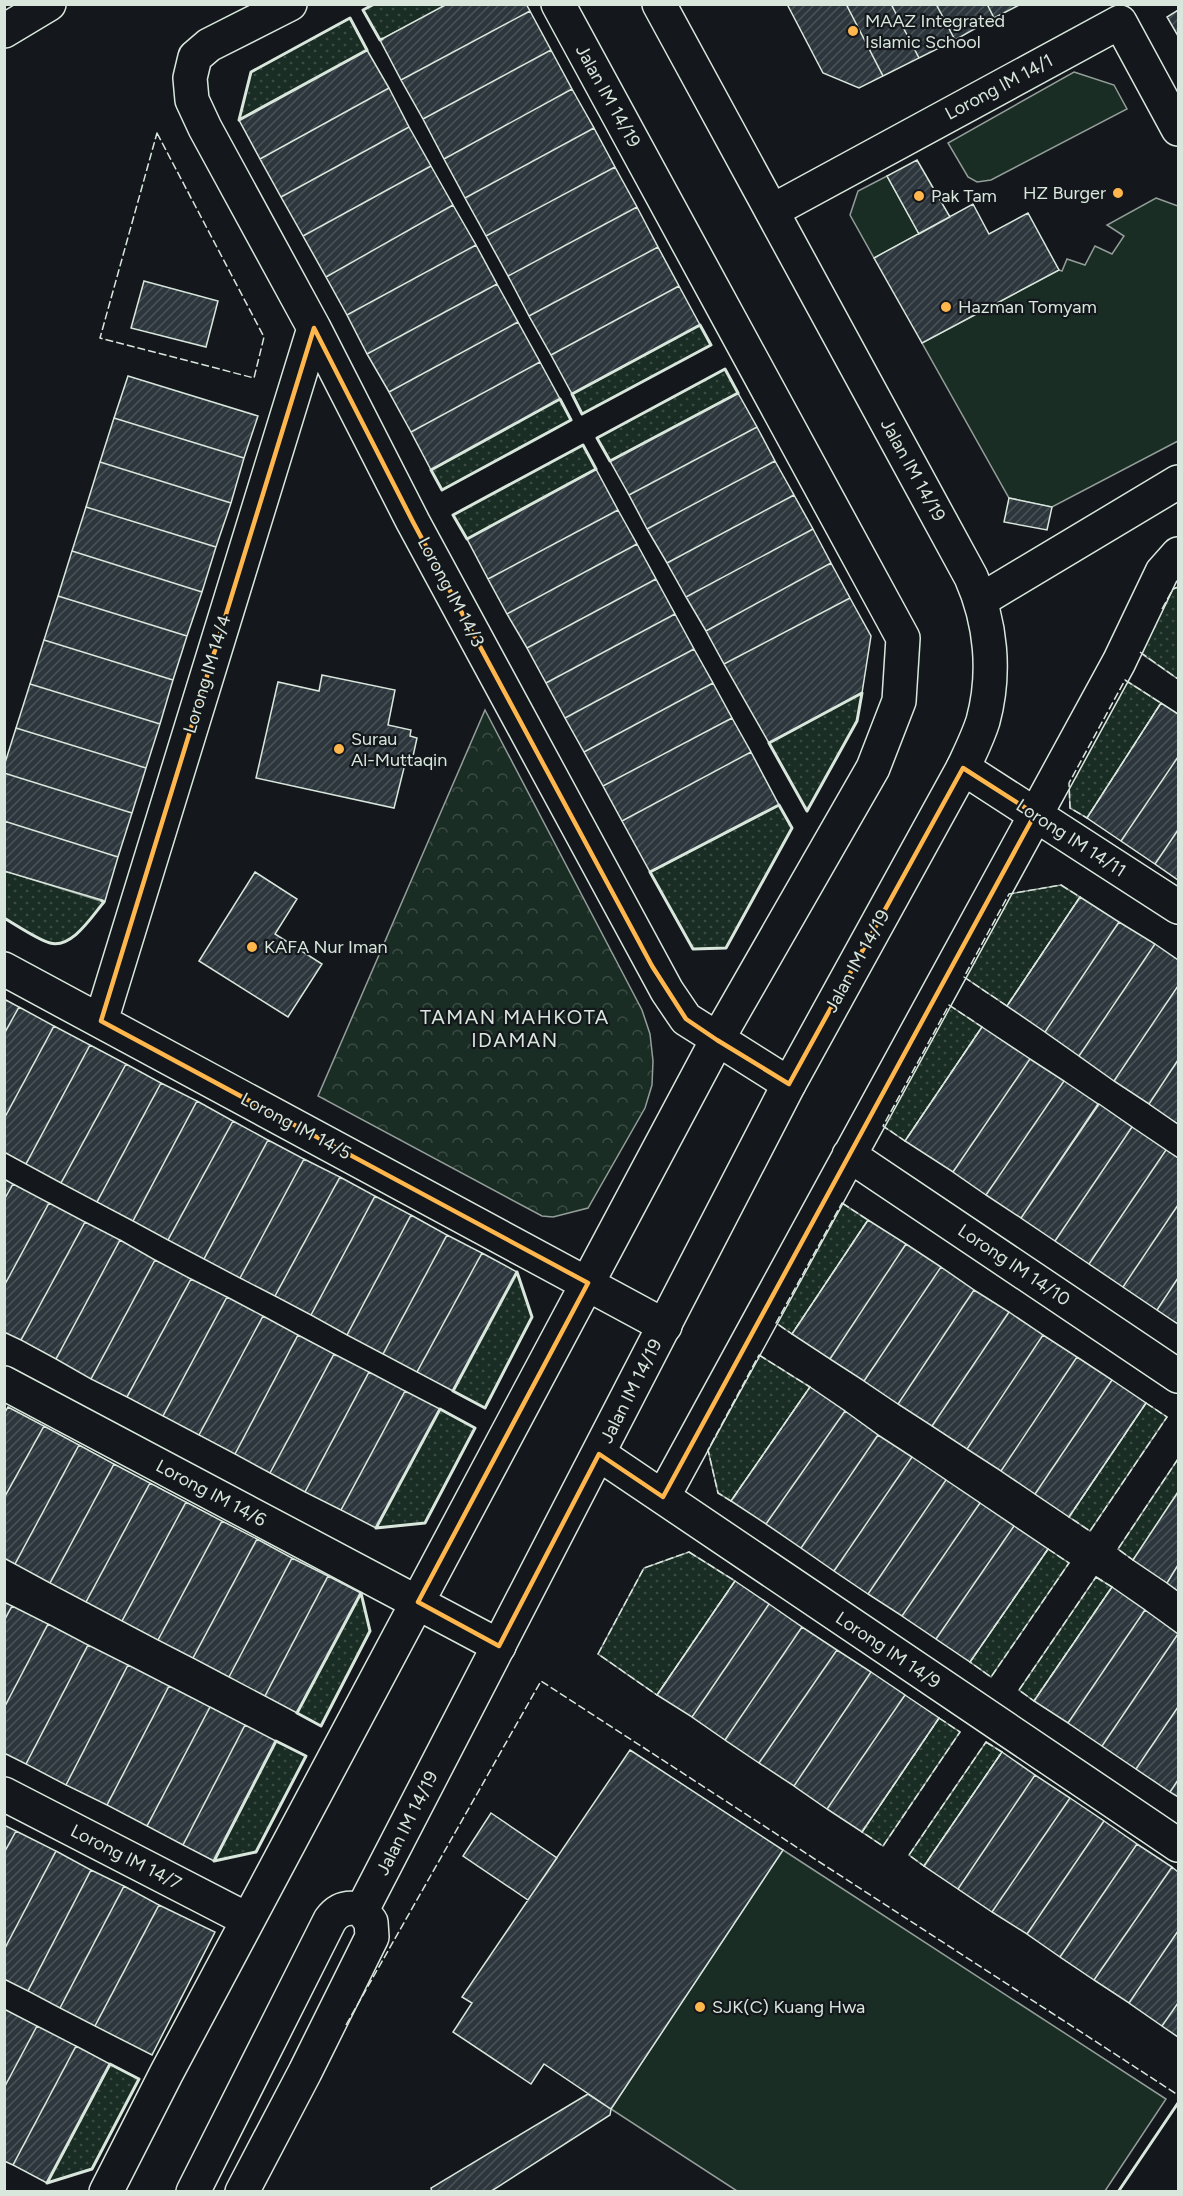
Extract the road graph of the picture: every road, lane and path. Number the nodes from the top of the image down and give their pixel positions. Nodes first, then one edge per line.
1 (49, 4) edge
2 (290, 4) edge
3 (558, 4) edge
4 (659, 4) edge
5 (4, 31) edge
6 (1179, 129) edge
7 (772, 211) junction
8 (314, 328) junction
9 (1179, 482) edge
10 (1179, 554) edge
11 (981, 600) junction
12 (963, 768) junction
13 (1035, 814) junction
14 (1179, 907) edge
15 (4, 969) edge
16 (100, 1021) junction
17 (717, 1040) junction
18 (789, 1084) junction
19 (849, 1155) junction
20 (588, 1283) junction
21 (666, 1326) junction
22 (1179, 1376) edge
23 (4, 1383) edge
24 (599, 1454) junction
25 (663, 1497) junction
26 (417, 1602) junction
27 (499, 1646) junction
28 (4, 1794) edge
29 (1179, 1845) edge
30 (362, 1910) junction
31 (248, 1920) junction
32 (106, 2192) edge
33 (193, 2192) edge
34 (242, 2192) edge

1 - 5 street
2 - 8 street, Lorong IM 14/3
3 - 17 street, Jalan IM 14/19
4 - 7 street, Jalan IM 14/19
6 - 7 street, Lorong IM 14/1
7 - 11 street, Jalan IM 14/19
8 - 16 street, Lorong IM 14/4
8 - 17 street, Lorong IM 14/3
9 - 11 street
10 - 13 street
11 - 12 street, Jalan IM 14/19
12 - 13 street, Lorong IM 14/11
12 - 18 street, Jalan IM 14/19
13 - 14 street, Lorong IM 14/11
13 - 19 street
15 - 16 street, Lorong IM 14/5
16 - 20 street, Lorong IM 14/5
17 - 18 street, Lorong IM 14/3
17 - 20 street, Jalan IM 14/19
18 - 21 street, Jalan IM 14/19
19 - 22 street, Lorong IM 14/10
19 - 25 street
20 - 21 street, Lorong IM 14/5
20 - 26 street, Jalan IM 14/19
21 - 24 street, Jalan IM 14/19
23 - 26 street, Lorong IM 14/6
24 - 25 street, Lorong IM 14/9
24 - 27 street, Jalan IM 14/19
25 - 29 street, Lorong IM 14/9
26 - 27 street, Lorong IM 14/6
26 - 31 street, Jalan IM 14/19
27 - 30 street, Jalan IM 14/19
28 - 31 street, Lorong IM 14/7
30 - 33 street
30 - 34 street
31 - 32 street, Jalan IM 14/19

